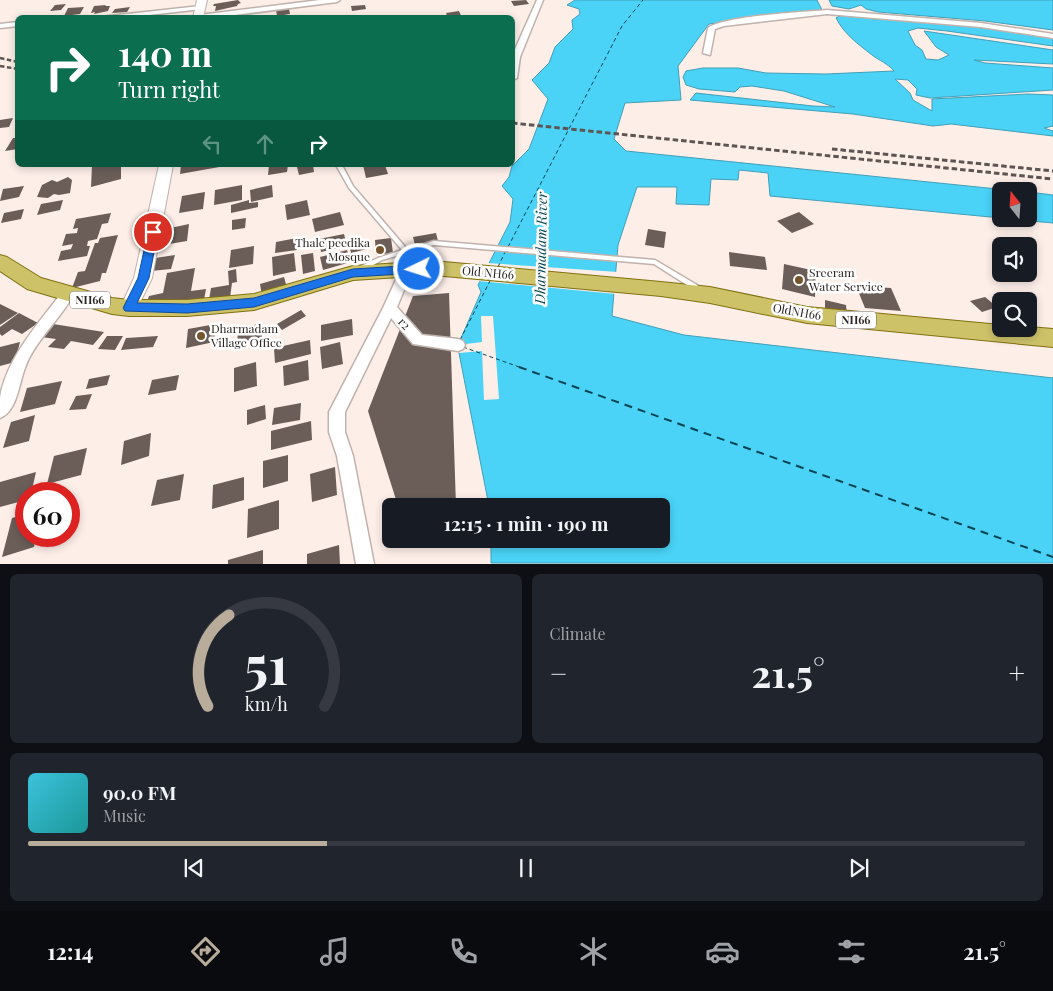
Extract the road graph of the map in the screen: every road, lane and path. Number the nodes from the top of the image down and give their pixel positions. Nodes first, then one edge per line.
1 (337, 0) edge
2 (540, 0) edge
3 (200, 11) edge
4 (139, 15) edge
5 (15, 24) edge
6 (0, 26) edge
7 (1053, 36) edge
8 (708, 54) dead end
9 (515, 55) edge
10 (166, 167) edge
11 (340, 167) edge
12 (406, 261) junction
13 (0, 262) edge
14 (661, 289) joint
15 (68, 294) junction
16 (710, 295) junction
17 (129, 308) junction
18 (390, 308) junction
19 (1053, 338) edge
20 (458, 345) dead end
21 (0, 411) edge
22 (365, 564) edge

1 - 3 street
2 - 9 street
3 - 4 street
5 - 6 street
7 - 8 street
10 - 17 main road
11 - 12 lane
12 - 14 main road, Old NH66 / NH66
12 - 16 lane
12 - 17 main road, Old NH66 / NH66
12 - 18 street, r2
13 - 15 main road, Old NH66 / NH66
14 - 16 main road, OldNH66 / NH66
15 - 17 main road, Old NH66 / NH66
15 - 21 street
16 - 19 main road, OldNH66 / NH66
18 - 20 street, r2
18 - 22 street

